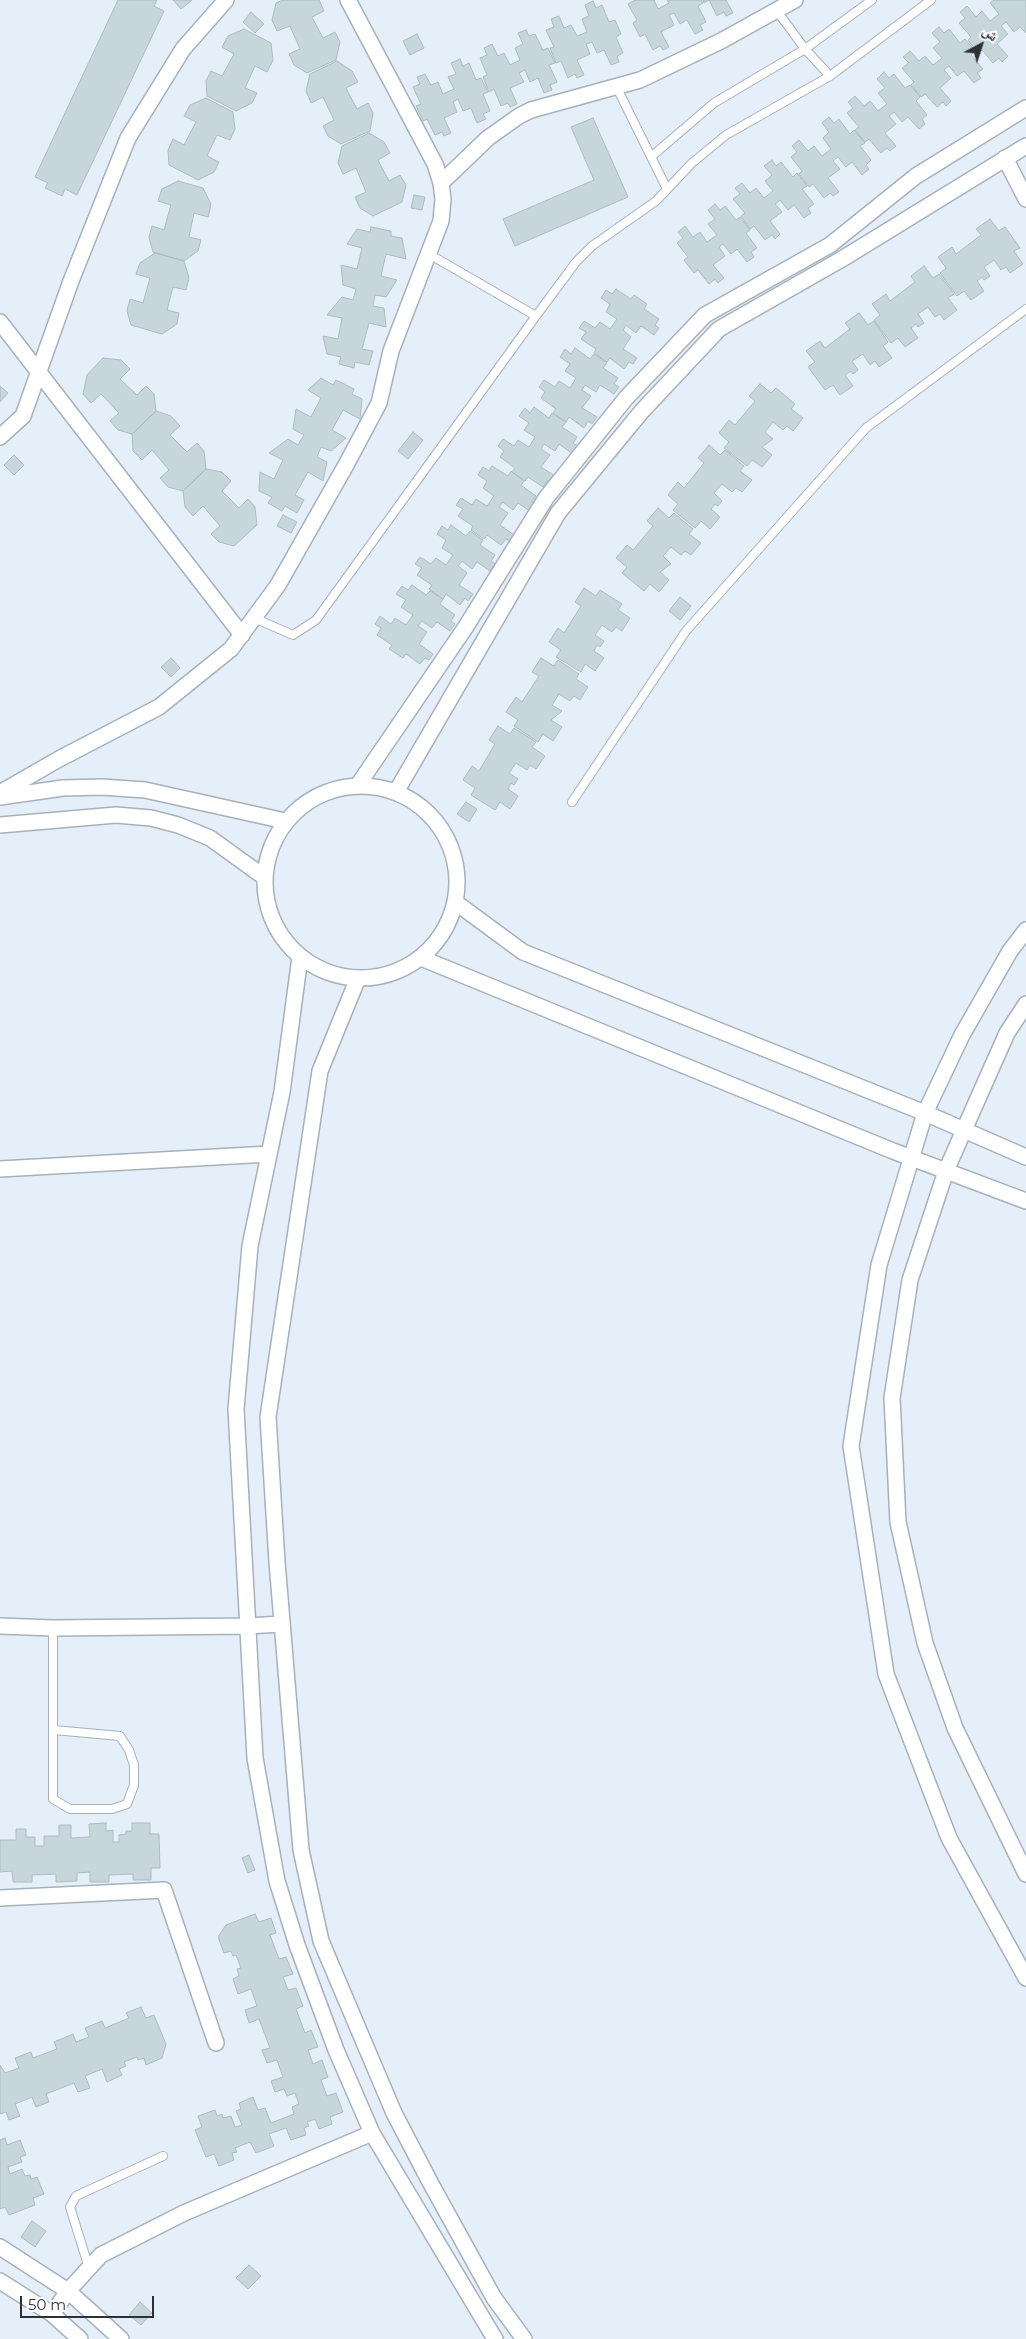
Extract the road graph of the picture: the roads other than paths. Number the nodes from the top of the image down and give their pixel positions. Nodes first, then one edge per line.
1 (226, 0) edge
2 (348, 0) edge
3 (795, 0) edge
4 (872, 0) edge
5 (931, 0) edge
6 (777, 11) junction
7 (805, 49) junction
8 (830, 76) junction
9 (616, 86) junction
10 (1026, 108) edge
11 (1026, 146) edge
12 (652, 156) junction
13 (1005, 158) junction
14 (441, 183) junction
15 (667, 189) junction
16 (1026, 199) edge
17 (429, 254) junction
18 (1026, 310) edge
19 (536, 316) junction
20 (0, 322) edge
21 (38, 372) junction
22 (0, 437) edge
23 (254, 618) junction
24 (242, 635) junction
25 (358, 785) junction
26 (396, 792) junction
27 (0, 793) edge
28 (0, 797) edge
29 (572, 802) dead end
30 (285, 821) junction
31 (0, 825) edge
32 (264, 877) junction
33 (455, 902) junction
34 (1026, 930) edge
35 (300, 957) junction
36 (421, 958) junction
37 (358, 978) junction
38 (1026, 1004) edge
39 (925, 1113) junction
40 (964, 1130) junction
41 (269, 1154) junction
42 (1026, 1157) edge
43 (911, 1158) junction
44 (0, 1169) edge
45 (946, 1171) junction
46 (1026, 1201) edge
47 (282, 1624) junction
48 (0, 1626) edge
49 (247, 1626) junction
50 (53, 1628) junction
51 (54, 1730) junction
52 (1026, 1874) edge
53 (0, 1898) edge
54 (1026, 1978) edge
55 (216, 2043) dead end
56 (372, 2133) junction
57 (163, 2156) dead end
58 (0, 2247) edge
59 (89, 2268) junction
60 (0, 2281) edge
61 (68, 2291) junction
62 (52, 2314) junction
63 (80, 2339) edge
64 (121, 2339) edge
65 (495, 2339) edge
66 (524, 2339) edge

1 - 21 street
2 - 14 street
3 - 6 street
4 - 7 lane
5 - 8 lane
6 - 7 lane
6 - 9 street
7 - 8 lane
7 - 12 lane
8 - 15 lane
9 - 12 lane
9 - 14 street
10 - 25 street
11 - 13 street
12 - 15 lane
13 - 16 street
13 - 26 street
14 - 17 street
15 - 19 lane
17 - 19 lane
17 - 23 street
18 - 29 lane
19 - 23 lane
20 - 21 street
21 - 22 street
21 - 24 street
23 - 24 street
24 - 27 street
25 - 26 street
25 - 30 street
26 - 33 street
28 - 30 street
30 - 32 street
31 - 32 street
32 - 35 street
33 - 36 street
33 - 39 street
34 - 39 street
35 - 37 street
35 - 41 street
36 - 37 street
36 - 43 street
37 - 47 street
38 - 40 street
39 - 40 street
39 - 43 street
40 - 42 street
40 - 45 street
41 - 44 street
41 - 49 street
43 - 45 street
43 - 54 street
45 - 46 street
45 - 52 street
47 - 49 street
47 - 66 street
48 - 50 street
49 - 50 street
49 - 56 street
50 - 51 lane
51 - 51 lane
53 - 55 street
56 - 59 street
56 - 65 street
57 - 59 lane
58 - 61 street
59 - 61 street
60 - 62 street
61 - 62 street
61 - 64 street
62 - 63 street

